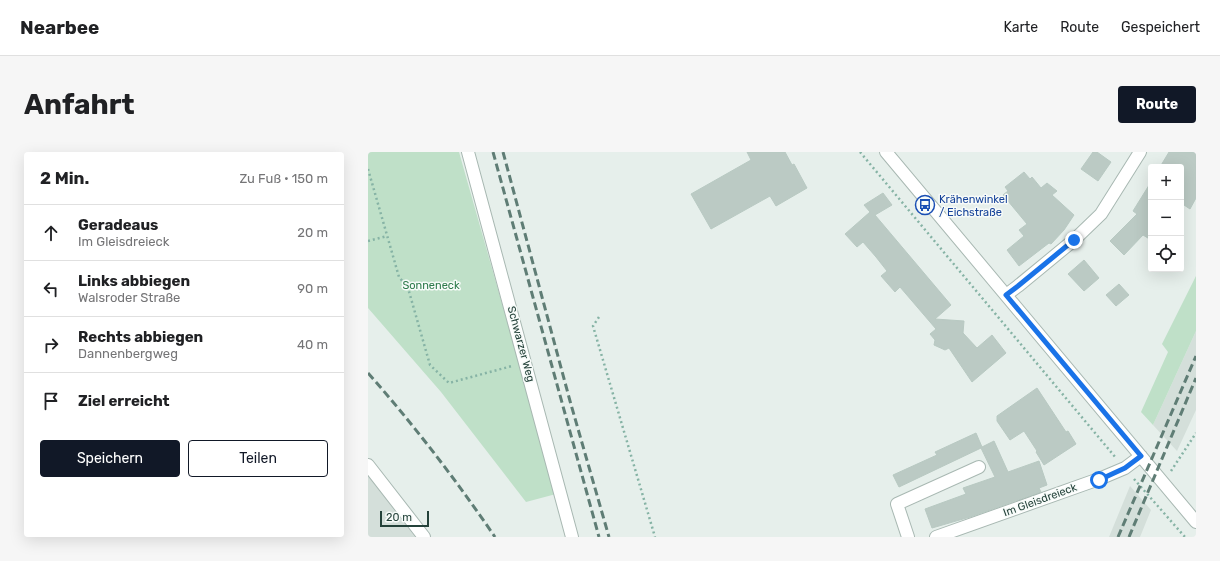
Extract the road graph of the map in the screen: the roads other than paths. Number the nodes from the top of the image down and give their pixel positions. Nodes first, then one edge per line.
1 (468, 152) edge
2 (886, 152) edge
3 (1140, 152) edge
4 (1006, 295) junction
5 (1141, 456) junction
6 (368, 465) edge
7 (979, 466) dead end
8 (1196, 522) edge
9 (424, 537) edge
10 (572, 537) edge
11 (908, 537) edge
12 (936, 537) edge

1 - 10 street, Schwarzer Weg
2 - 4 street
3 - 4 street
4 - 5 street
5 - 8 street
5 - 12 street, Im Gleisdreieck
6 - 9 street
7 - 11 street

